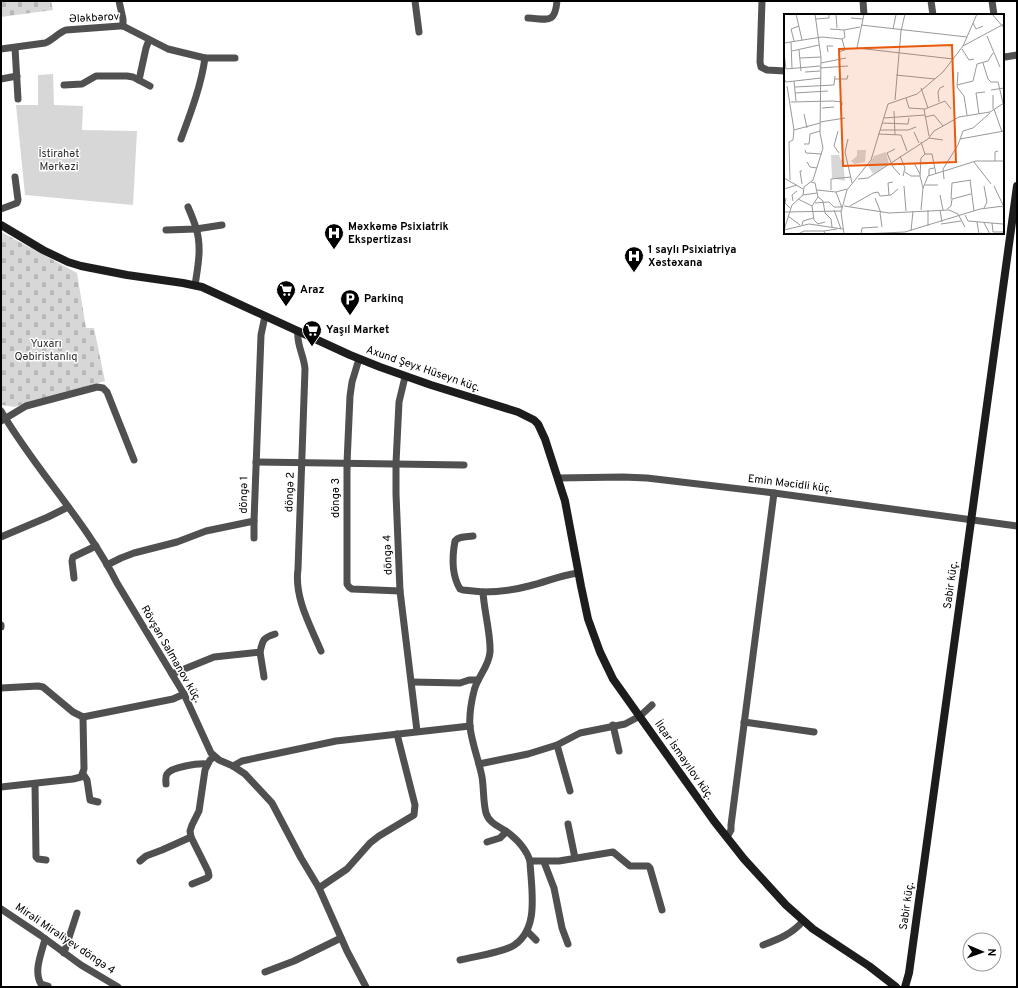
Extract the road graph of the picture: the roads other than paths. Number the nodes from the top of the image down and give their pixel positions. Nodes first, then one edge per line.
1 (119, 1) edge
2 (415, 1) edge
3 (557, 1) edge
4 (762, 1) edge
5 (863, 1) edge
6 (931, 1) edge
7 (992, 1) edge
8 (864, 14) edge
9 (932, 14) edge
10 (994, 14) edge
11 (528, 18) dead end
12 (123, 26) junction
13 (419, 32) dead end
14 (149, 40) junction
15 (15, 48) junction
16 (1, 50) edge
17 (1017, 55) edge
18 (1004, 56) edge
19 (205, 58) junction
20 (235, 58) dead end
21 (784, 71) edge
22 (17, 76) junction
23 (1, 79) edge
24 (139, 80) junction
25 (64, 85) dead end
26 (150, 86) dead end
27 (18, 99) dead end
28 (181, 139) dead end
29 (15, 177) dead end
30 (1017, 186) edge
31 (188, 207) dead end
32 (1, 209) edge
33 (1, 225) edge
34 (222, 225) dead end
35 (196, 229) junction
36 (166, 230) dead end
37 (195, 285) junction
38 (265, 316) junction
39 (298, 330) junction
40 (359, 359) junction
41 (405, 377) junction
42 (2, 417) edge
43 (134, 460) dead end
44 (256, 462) junction
45 (302, 462) junction
46 (347, 463) junction
47 (396, 464) junction
48 (464, 465) dead end
49 (558, 478) junction
50 (774, 493) junction
51 (68, 507) junction
52 (972, 519) junction
53 (254, 521) junction
54 (1017, 526) edge
55 (473, 536) dead end
56 (1, 537) edge
57 (254, 538) dead end
58 (96, 546) junction
59 (107, 565) junction
60 (578, 573) junction
61 (74, 578) dead end
62 (400, 591) junction
63 (483, 592) junction
64 (275, 634) dead end
65 (321, 651) dead end
66 (260, 652) junction
67 (172, 674) junction
68 (264, 676) dead end
69 (478, 680) junction
70 (412, 682) junction
71 (1, 688) edge
72 (184, 694) junction
73 (652, 706) dead end
74 (640, 716) junction
75 (83, 717) junction
76 (744, 722) junction
77 (613, 725) junction
78 (470, 726) junction
79 (417, 731) junction
80 (814, 732) dead end
81 (397, 734) junction
82 (557, 744) junction
83 (619, 750) dead end
84 (214, 757) junction
85 (207, 764) junction
86 (479, 764) junction
87 (233, 766) junction
88 (83, 774) junction
89 (35, 784) junction
90 (166, 784) dead end
91 (1, 787) edge
92 (570, 791) dead end
93 (98, 802) dead end
94 (568, 824) dead end
95 (506, 832) junction
96 (191, 836) junction
97 (727, 837) junction
98 (487, 842) dead end
99 (575, 858) junction
100 (46, 860) dead end
101 (140, 861) dead end
102 (530, 861) junction
103 (544, 862) junction
104 (192, 884) dead end
105 (319, 888) junction
106 (1, 909) edge
107 (662, 910) dead end
108 (77, 913) dead end
109 (803, 921) junction
110 (527, 931) junction
111 (341, 938) junction
112 (46, 939) junction
113 (536, 940) dead end
114 (568, 944) dead end
115 (763, 945) dead end
116 (64, 953) junction
117 (460, 960) dead end
118 (265, 972) dead end
119 (48, 986) dead end
120 (118, 987) edge
121 (366, 987) edge
122 (896, 987) edge
123 (905, 987) edge

1 - 12 street
2 - 13 street
3 - 11 street
4 - 21 street
5 - 8 street
6 - 9 street
7 - 10 street
12 - 14 street, Ələkbərov
12 - 15 street, Ələkbərov
14 - 19 street, Ələkbərov
14 - 24 street
15 - 16 street, Ələkbərov
15 - 22 street
17 - 18 street
19 - 20 street, Ələkbərov
19 - 28 street
22 - 23 street
22 - 27 street
24 - 25 street
24 - 26 street
29 - 32 street
30 - 52 main road, Sabir küç.
31 - 35 street
33 - 37 main road, Axund Şeyx Hüseyn küç.
34 - 35 street
35 - 36 street
35 - 37 street
37 - 38 main road, Axund Şeyx Hüseyn küç.
38 - 39 main road, Axund Şeyx Hüseyn küç.
38 - 44 street, döngə 1
39 - 40 main road, Axund Şeyx Hüseyn küç.
39 - 45 street, döngə 2
40 - 41 main road, Axund Şeyx Hüseyn küç.
40 - 46 street, döngə 3
41 - 47 street, döngə 4
41 - 49 main road, Axund Şeyx Hüseyn küç.
42 - 43 street
42 - 51 street, Rövşən Salmanov küç.
44 - 45 street
44 - 53 street, döngə 1
45 - 46 street
45 - 65 street, döngə 2
46 - 47 street
46 - 62 street, döngə 3
47 - 48 street
47 - 62 street, döngə 4
49 - 50 street, Emin Məcidli küç.
49 - 60 main road, İlqar İsmayılov küç.
50 - 52 street, Emin Məcidli küç.
50 - 76 street
51 - 56 street
51 - 58 street, Rövşən Salmanov küç.
52 - 54 street, Emin Məcidli küç.
52 - 123 main road, Sabir küç.
53 - 57 street
53 - 59 street, döngə 1
55 - 63 street
58 - 59 street, Rövşən Salmanov küç.
58 - 61 street
59 - 67 street, Rövşən Salmanov küç.
60 - 63 street
60 - 74 main road, İlqar İsmayılov küç.
62 - 70 street, döngə 4
63 - 69 street
64 - 66 street
66 - 67 street
66 - 68 street
67 - 72 street, Rövşən Salmanov küç.
69 - 70 street
69 - 78 street
70 - 79 street, döngə 4
71 - 75 street
72 - 75 street
72 - 84 street, Rövşən Salmanov küç.
73 - 74 street
74 - 77 street
74 - 97 main road, İlqar İsmayılov küç.
75 - 88 street
76 - 80 street
76 - 97 street
77 - 82 street
77 - 83 street
78 - 79 street
78 - 86 street
79 - 81 street
81 - 87 street
81 - 105 street
82 - 86 street
82 - 92 street
84 - 85 street
84 - 87 street
85 - 90 street
85 - 96 street
86 - 95 street
87 - 105 street
88 - 89 street
88 - 93 street
89 - 91 street
89 - 100 street
94 - 99 street
95 - 98 street
95 - 102 street
96 - 101 street
96 - 104 street
97 - 109 main road, İlqar İsmayılov küç.
99 - 103 street
99 - 107 street
102 - 103 street
102 - 110 street
103 - 114 street
105 - 111 street
106 - 112 street, Mirəli Mirəliyev döngə 4
108 - 116 street
109 - 115 street
109 - 122 main road, İlqar İsmayılov küç.
110 - 113 street
110 - 117 street
111 - 118 street
111 - 121 street
112 - 116 street, Mirəli Mirəliyev döngə 4
112 - 119 street
116 - 120 street, Mirəli Mirəliyev döngə 4

